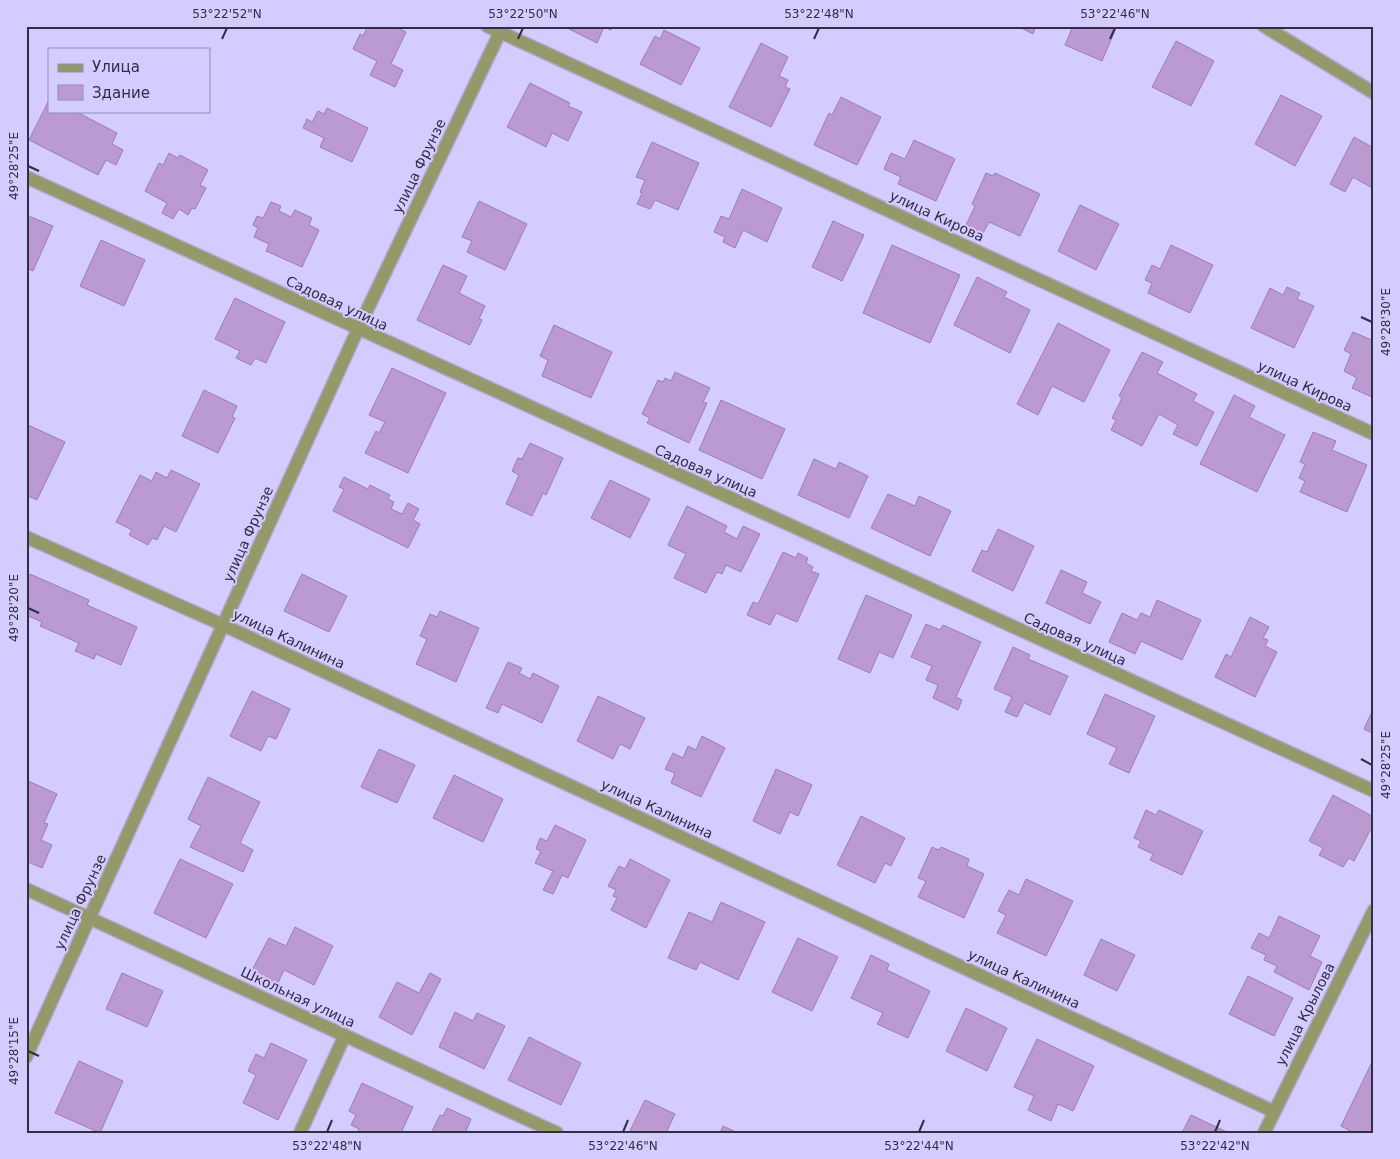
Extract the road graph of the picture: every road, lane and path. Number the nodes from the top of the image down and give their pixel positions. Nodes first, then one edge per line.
1 (487, 26) edge
2 (1264, 26) edge
3 (502, 29) edge
4 (1374, 93) edge
5 (26, 177) edge
6 (358, 329) junction
7 (1374, 434) edge
8 (26, 537) edge
9 (223, 625) junction
10 (1374, 791) edge
11 (26, 889) edge
12 (1374, 910) edge
13 (90, 918) junction
14 (345, 1036) junction
15 (26, 1057) edge
16 (1273, 1111) junction
17 (300, 1133) edge
18 (557, 1133) edge
19 (1264, 1133) edge

1 - 3 street, улица Кирова
2 - 4 street
3 - 6 street, улица Фрунзе
3 - 7 street, улица Кирова
5 - 6 street, Садовая улица
6 - 9 street, улица Фрунзе
6 - 10 street, Садовая улица
8 - 9 street, улица Калинина
9 - 13 street, улица Фрунзе
9 - 16 street, улица Калинина
11 - 13 street, Школьная улица
12 - 16 street, улица Крылова
13 - 14 street, Школьная улица
13 - 15 street, улица Фрунзе
14 - 17 street
14 - 18 street, Школьная улица
16 - 19 street, улица Крылова

